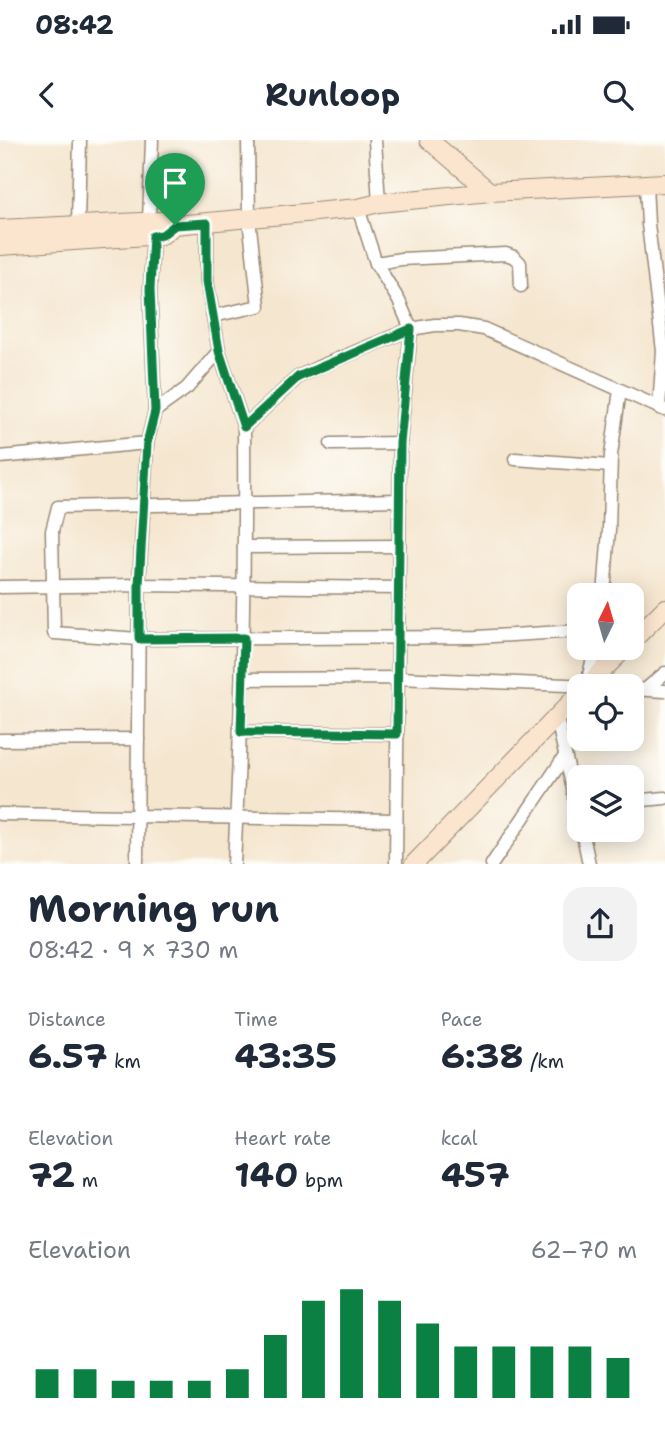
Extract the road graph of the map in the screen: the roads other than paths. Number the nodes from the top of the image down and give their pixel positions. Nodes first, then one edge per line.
1 (80, 140) edge
2 (152, 140) edge
3 (248, 140) edge
4 (375, 140) edge
5 (429, 140) edge
6 (665, 183) edge
7 (646, 184) junction
8 (490, 192) junction
9 (379, 203) junction
10 (358, 208) junction
11 (249, 219) junction
12 (207, 223) junction
13 (78, 224) junction
14 (0, 229) edge
15 (151, 229) junction
16 (0, 246) edge
17 (376, 263) junction
18 (521, 286) dead end
19 (213, 316) junction
20 (411, 329) junction
21 (219, 351) junction
22 (620, 390) junction
23 (662, 409) edge
24 (155, 411) junction
25 (244, 427) junction
26 (147, 443) junction
27 (400, 443) junction
28 (331, 444) dead end
29 (0, 457) edge
30 (514, 459) dead end
31 (611, 466) junction
32 (400, 500) junction
33 (244, 505) junction
34 (143, 507) junction
35 (399, 546) junction
36 (244, 547) junction
37 (605, 583) edge
38 (139, 585) junction
39 (53, 586) junction
40 (0, 587) edge
41 (245, 587) junction
42 (399, 588) junction
43 (665, 608) edge
44 (644, 629) edge
45 (567, 632) edge
46 (244, 638) junction
47 (398, 638) junction
48 (139, 639) junction
49 (613, 660) edge
50 (665, 673) edge
51 (600, 674) edge
52 (398, 678) junction
53 (243, 679) junction
54 (567, 685) edge
55 (646, 690) joint
56 (665, 691) edge
57 (567, 708) edge
58 (557, 719) junction
59 (241, 732) junction
60 (397, 734) junction
61 (138, 739) junction
62 (0, 740) edge
63 (565, 756) junction
64 (567, 765) edge
65 (665, 798) edge
66 (644, 800) edge
67 (0, 814) edge
68 (138, 816) junction
69 (237, 818) junction
70 (396, 820) junction
71 (584, 842) edge
72 (137, 864) edge
73 (234, 864) edge
74 (396, 864) edge
75 (414, 864) edge
76 (492, 864) edge
77 (589, 864) edge

1 - 13 street
2 - 15 street
3 - 11 street
4 - 9 street
5 - 8 street
6 - 7 street
7 - 8 street
7 - 23 street
8 - 9 street
9 - 10 street
10 - 11 street
10 - 17 street
11 - 12 street
11 - 19 street
12 - 15 street
12 - 19 street
13 - 14 street
13 - 15 street
15 - 16 street
15 - 24 street
17 - 18 street
17 - 20 street
19 - 21 street
20 - 22 street
20 - 25 street
20 - 27 street
21 - 24 street
21 - 25 street
22 - 23 street
22 - 31 street
24 - 26 street
25 - 33 street
26 - 29 street
26 - 34 street
27 - 28 street
27 - 32 street
30 - 31 street
31 - 37 street
32 - 33 street
32 - 35 street
33 - 34 street
33 - 36 street
34 - 38 street
34 - 39 street
35 - 36 street
35 - 42 street
36 - 41 street
38 - 39 street
38 - 41 street
38 - 48 street
39 - 40 street
39 - 48 street
41 - 42 street
41 - 46 street
42 - 47 street
43 - 44 street
45 - 47 street
46 - 47 street
46 - 48 street
46 - 53 street
47 - 52 street
48 - 61 street
49 - 51 street
50 - 55 street
52 - 53 street
52 - 54 street
52 - 60 street
53 - 59 street
55 - 56 street
57 - 58 street
58 - 63 street
58 - 75 street
59 - 60 street
59 - 69 street
60 - 70 street
61 - 62 street
61 - 68 street
63 - 64 street
63 - 76 street
65 - 66 street
67 - 68 street
68 - 69 street
68 - 72 street
69 - 70 street
69 - 73 street
70 - 74 street
71 - 77 street

